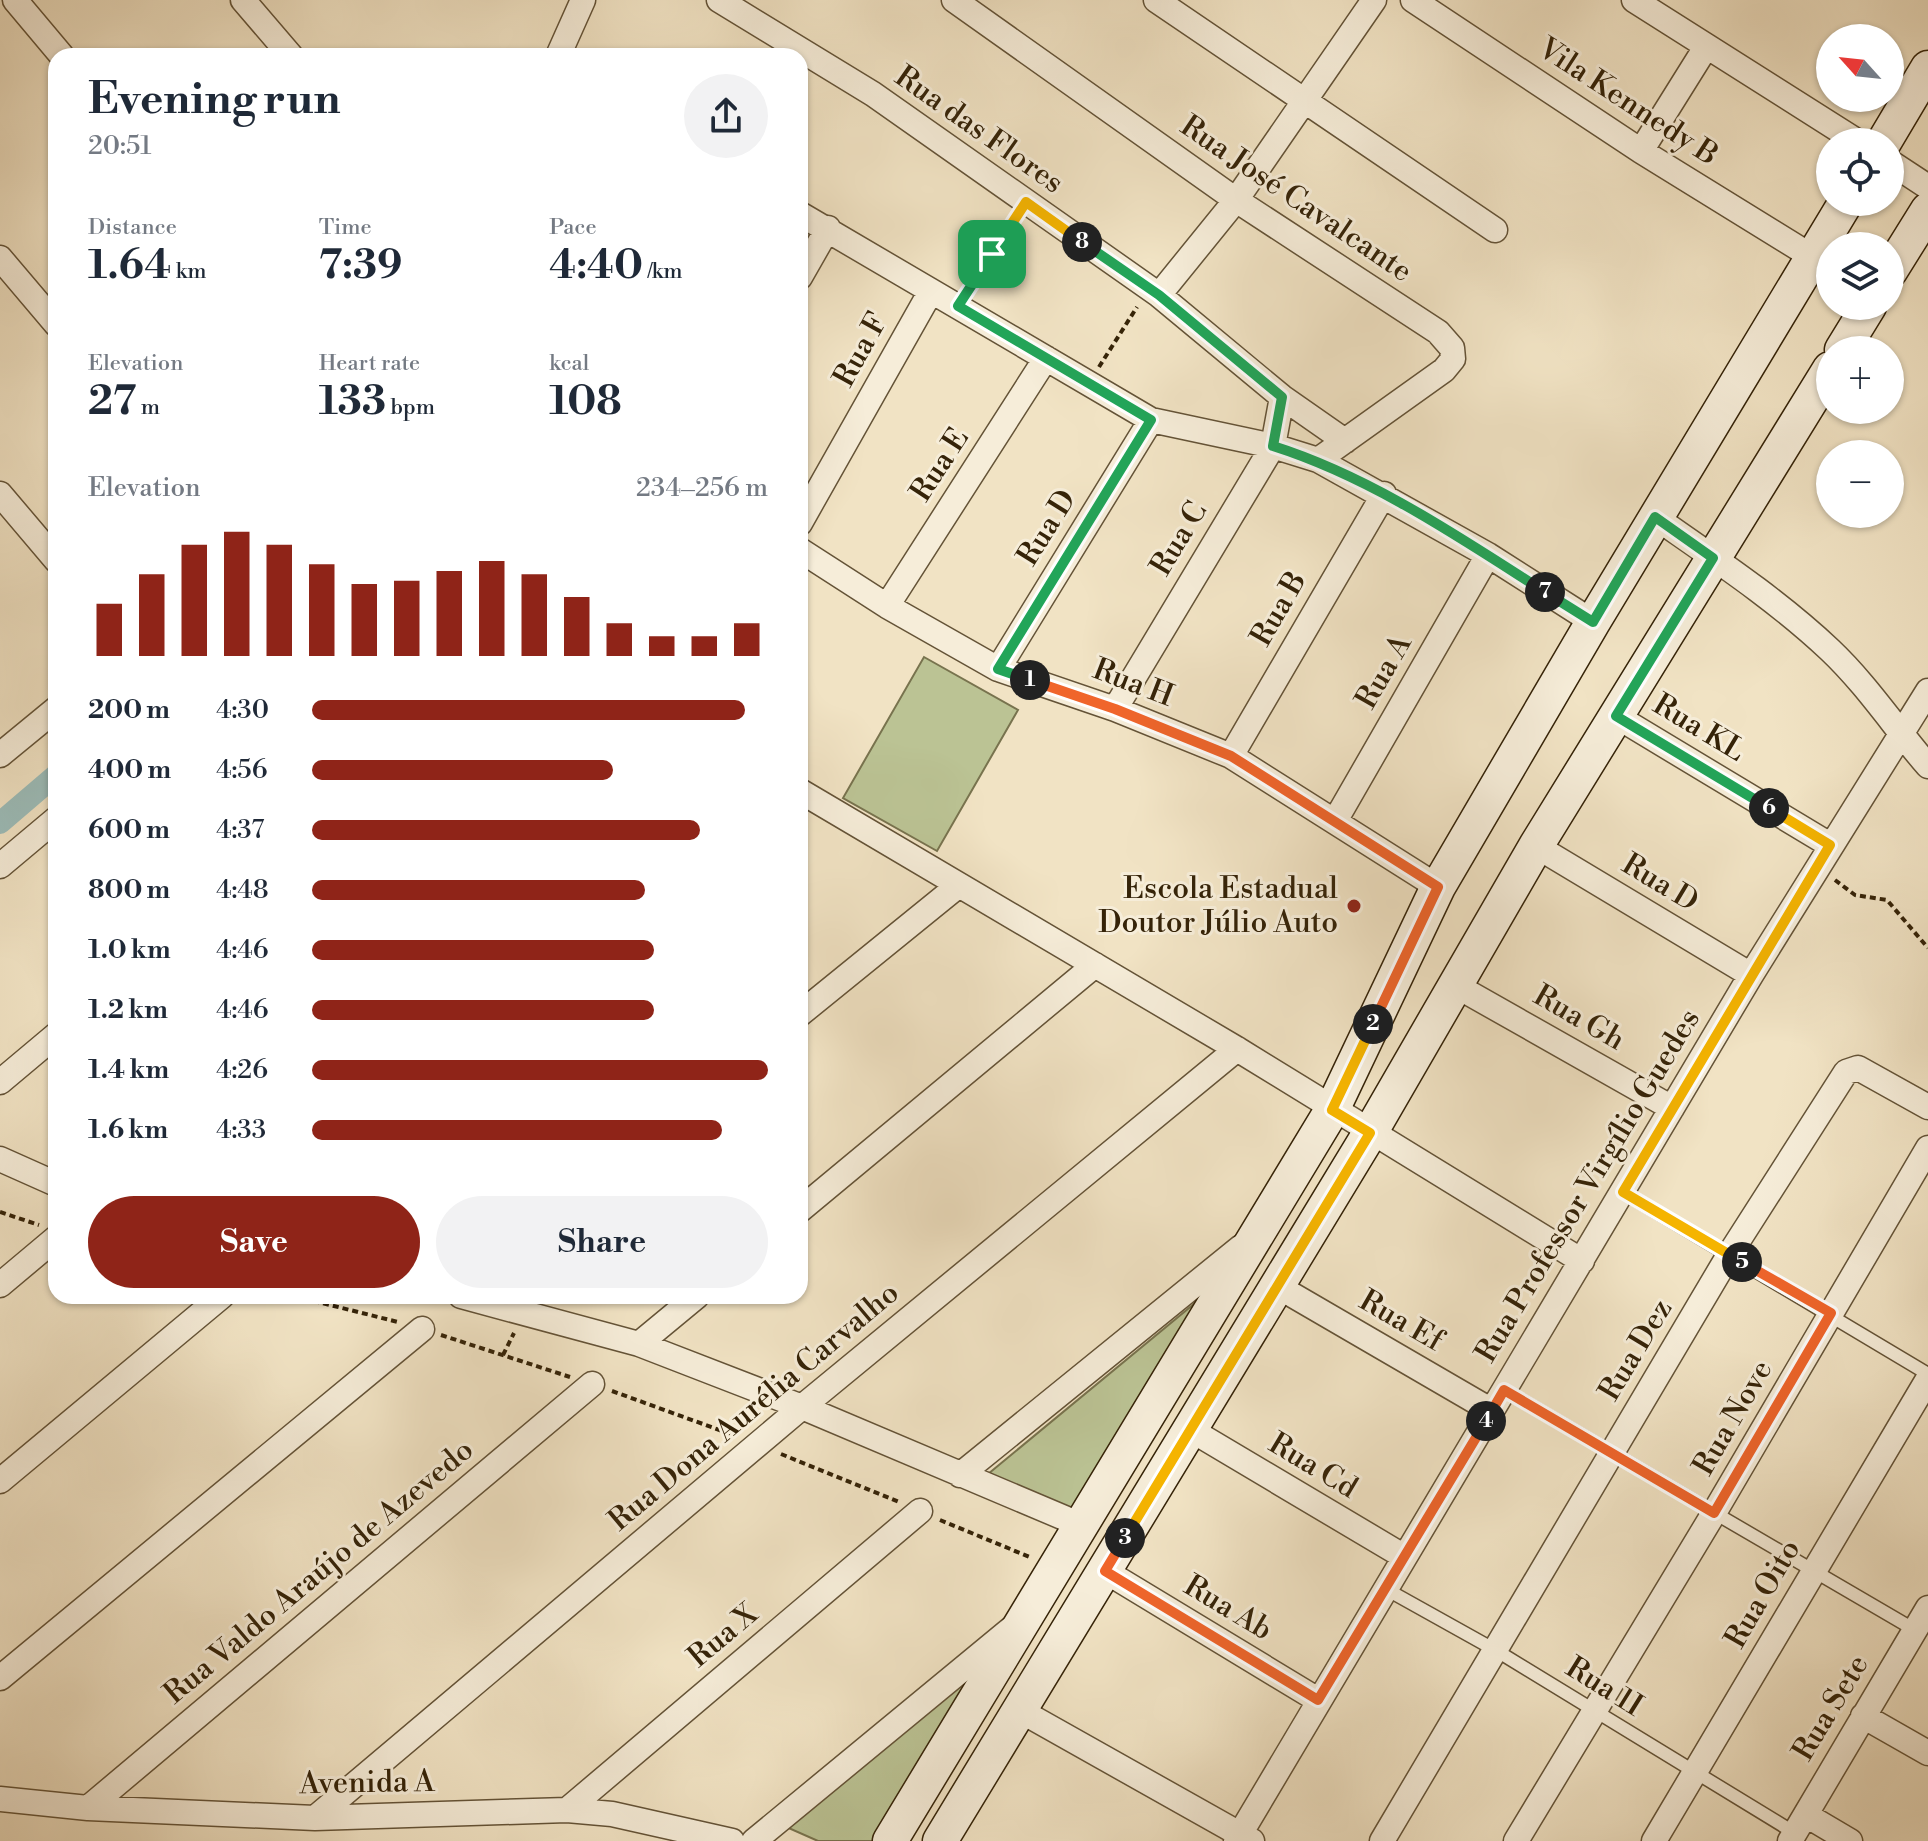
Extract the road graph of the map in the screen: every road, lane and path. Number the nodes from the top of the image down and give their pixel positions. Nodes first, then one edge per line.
1 (15, 0) edge
2 (583, 0) edge
3 (719, 0) edge
4 (954, 0) edge
5 (1156, 0) edge
6 (1374, 0) edge
7 (1413, 0) edge
8 (1634, 0) edge
9 (251, 3) edge
10 (1706, 47) junction
11 (55, 48) edge
12 (285, 48) edge
13 (566, 48) edge
14 (798, 48) edge
15 (808, 54) edge
16 (1928, 68) edge
17 (1305, 102) junction
18 (1836, 128) edge
19 (1892, 128) edge
20 (1641, 151) junction
21 (1904, 171) edge
22 (1928, 187) edge
23 (1236, 200) junction
24 (1026, 202) junction
25 (1928, 210) edge
26 (1837, 216) edge
27 (808, 218) edge
28 (828, 228) junction
29 (1495, 230) dead end
30 (1904, 249) edge
31 (1811, 256) junction
32 (0, 258) edge
33 (808, 263) edge
34 (931, 291) junction
35 (1154, 292) junction
36 (958, 306) junction
37 (48, 315) edge
38 (1046, 358) junction
39 (1089, 383) junction
40 (1816, 392) edge
41 (1282, 397) junction
42 (1151, 420) junction
43 (1345, 441) junction
44 (1273, 446) junction
45 (1318, 460) junction
46 (0, 494) edge
47 (1384, 494) junction
48 (808, 509) edge
49 (1655, 517) junction
50 (48, 551) edge
51 (808, 555) edge
52 (1488, 555) junction
53 (1713, 558) junction
54 (887, 606) junction
55 (1593, 622) junction
56 (998, 669) junction
57 (1928, 691) edge
58 (1115, 709) junction
59 (48, 715) edge
60 (1616, 716) junction
61 (1902, 736) junction
62 (4, 745) edge
63 (1231, 756) junction
64 (1928, 766) edge
65 (808, 803) edge
66 (1335, 821) junction
67 (48, 826) edge
68 (1536, 846) junction
69 (1824, 856) junction
70 (0, 866) edge
71 (959, 885) junction
72 (1438, 887) junction
73 (1928, 948) edge
74 (1095, 965) junction
75 (1751, 975) junction
76 (1453, 984) junction
77 (808, 1008) edge
78 (48, 1042) edge
79 (1237, 1049) junction
80 (0, 1082) edge
81 (1928, 1107) edge
82 (1672, 1108) junction
83 (1332, 1110) junction
84 (1370, 1133) junction
85 (1928, 1148) edge
86 (0, 1159) edge
87 (48, 1180) edge
88 (1623, 1192) junction
89 (808, 1203) edge
90 (0, 1212) edge
91 (48, 1232) edge
92 (48, 1233) edge
93 (1255, 1236) junction
94 (1729, 1255) junction
95 (1582, 1261) junction
96 (0, 1285) edge
97 (1277, 1286) junction
98 (212, 1304) edge
99 (325, 1304) edge
100 (491, 1304) edge
101 (687, 1304) edge
102 (1831, 1313) junction
103 (422, 1329) junction
104 (639, 1344) junction
105 (1928, 1376) edge
106 (592, 1384) junction
107 (1498, 1400) junction
108 (802, 1407) junction
109 (1191, 1430) junction
110 (760, 1445) junction
111 (1612, 1454) junction
112 (960, 1475) junction
113 (0, 1481) edge
114 (920, 1511) junction
115 (1714, 1513) junction
116 (1081, 1525) junction
117 (1403, 1556) junction
118 (1056, 1568) junction
119 (1105, 1571) junction
120 (1812, 1573) junction
121 (1384, 1588) junction
122 (1026, 1616) junction
123 (1924, 1616) edge
124 (1497, 1651) junction
125 (0, 1678) edge
126 (1318, 1700) junction
127 (1019, 1710) junction
128 (1595, 1711) junction
129 (1863, 1716) junction
130 (1928, 1753) edge
131 (1695, 1774) junction
132 (0, 1799) edge
133 (88, 1808) junction
134 (567, 1810) junction
135 (315, 1818) junction
136 (1797, 1829) edge
137 (1242, 1839) edge
138 (732, 1841) edge
139 (754, 1841) edge
140 (890, 1841) edge
141 (940, 1841) edge
142 (1382, 1841) edge
143 (1516, 1841) edge
144 (1654, 1841) edge
145 (1850, 1841) edge

1 - 11 street
2 - 13 street
3 - 14 street, Rua das Flores
4 - 23 street, Rua José Cavalcante
5 - 17 street
6 - 17 street
7 - 20 street, Vila Kennedy B
8 - 10 street
9 - 12 street
10 - 18 street
10 - 20 street
15 - 24 street, Rua das Flores
16 - 19 street
17 - 23 street
17 - 29 street
20 - 31 street, Vila Kennedy B
21 - 22 street
23 - 35 street
23 - 43 street, Rua José Cavalcante
24 - 35 street, Rua das Flores
24 - 36 path
25 - 30 street
26 - 31 street
27 - 28 street
28 - 33 street
28 - 34 street
31 - 49 street
32 - 37 street
34 - 36 street
34 - 48 street, Rua F
35 - 39 path
35 - 41 street, Rua das Flores
36 - 38 street
38 - 39 street
38 - 54 street, Rua E
39 - 42 street
40 - 53 street
41 - 43 street, Rua das Flores
41 - 44 street, Rua C
42 - 44 street
42 - 56 street, Rua D
43 - 45 street, Rua José Cavalcante
44 - 45 street
44 - 58 street, Rua C
45 - 47 street
46 - 50 street
47 - 52 street
47 - 63 street, Rua B
49 - 53 street
49 - 55 street
51 - 54 street, Rua H
52 - 55 street
52 - 66 street, Rua A
53 - 60 street
53 - 61 street
54 - 56 street, Rua H
55 - 72 street
56 - 58 street, Rua H
57 - 61 street, Rua Professor Virgílio Guedes
58 - 63 street, Rua H
59 - 62 street
60 - 68 street
60 - 69 street, Rua KL
61 - 64 street
61 - 69 street, Rua Professor Virgílio Guedes
63 - 66 street, Rua H
65 - 71 street
66 - 72 street, Rua H
67 - 70 street
68 - 75 street, Rua D
68 - 76 street
69 - 73 path
69 - 75 street, Rua Professor Virgílio Guedes
71 - 74 street
71 - 77 street
72 - 83 street
74 - 79 street
74 - 89 street
75 - 82 street, Rua Professor Virgílio Guedes
76 - 82 street, Rua Gh
76 - 84 street
78 - 80 street
79 - 83 street
79 - 108 street, Rua Dona Aurélia Carvalho
81 - 94 street, Rua Dez
82 - 88 street, Rua Professor Virgílio Guedes
83 - 84 street
83 - 93 street
84 - 95 street
84 - 97 street
85 - 102 street, Rua Nove
86 - 87 street
88 - 94 lane
88 - 95 street, Rua Professor Virgílio Guedes
90 - 91 path
92 - 96 street
93 - 112 street
93 - 116 street
94 - 102 lane
94 - 111 street, Rua Dez
95 - 107 street, Rua Professor Virgílio Guedes
97 - 107 street, Rua Ef
97 - 109 street
98 - 113 street
99 - 103 path
100 - 104 street
101 - 104 street
102 - 105 lane
102 - 115 street, Rua Nove
103 - 106 path
103 - 125 street
104 - 108 street
105 - 120 street, Rua Oito
106 - 110 path
106 - 133 street, Rua Valdo Araújo de Azevedo
107 - 111 lane
107 - 117 street, Rua Professor Virgílio Guedes
108 - 110 street, Rua Dona Aurélia Carvalho
108 - 112 street
109 - 117 street, Rua Cd
109 - 119 street
110 - 114 path
110 - 135 street, Rua Dona Aurélia Carvalho
111 - 115 lane
111 - 124 street, Rua Dez
112 - 116 street
114 - 118 path
114 - 134 street, Rua X
115 - 120 lane
115 - 128 street, Rua Nove
116 - 118 street
117 - 121 street, Rua Professor Virgílio Guedes
118 - 122 street
119 - 126 street, Rua Ab
119 - 127 street
120 - 123 lane
120 - 131 street, Rua Oito
121 - 124 lane, Rua 1I
121 - 126 street, Rua Professor Virgílio Guedes
122 - 139 street
122 - 140 street
123 - 129 street, Rua Sete
124 - 128 lane, Rua 1I
124 - 142 street, Rua Dez
126 - 137 street, Rua Professor Virgílio Guedes
127 - 137 street
127 - 141 street
128 - 131 lane, Rua 1I
128 - 143 street, Rua Nove
129 - 130 street
129 - 136 street, Rua Sete
131 - 136 lane, Rua 1I
131 - 144 street, Rua Oito
132 - 133 street, Avenida A
133 - 135 street, Avenida A
134 - 135 street, Avenida A
134 - 138 street, Avenida A
136 - 145 street

